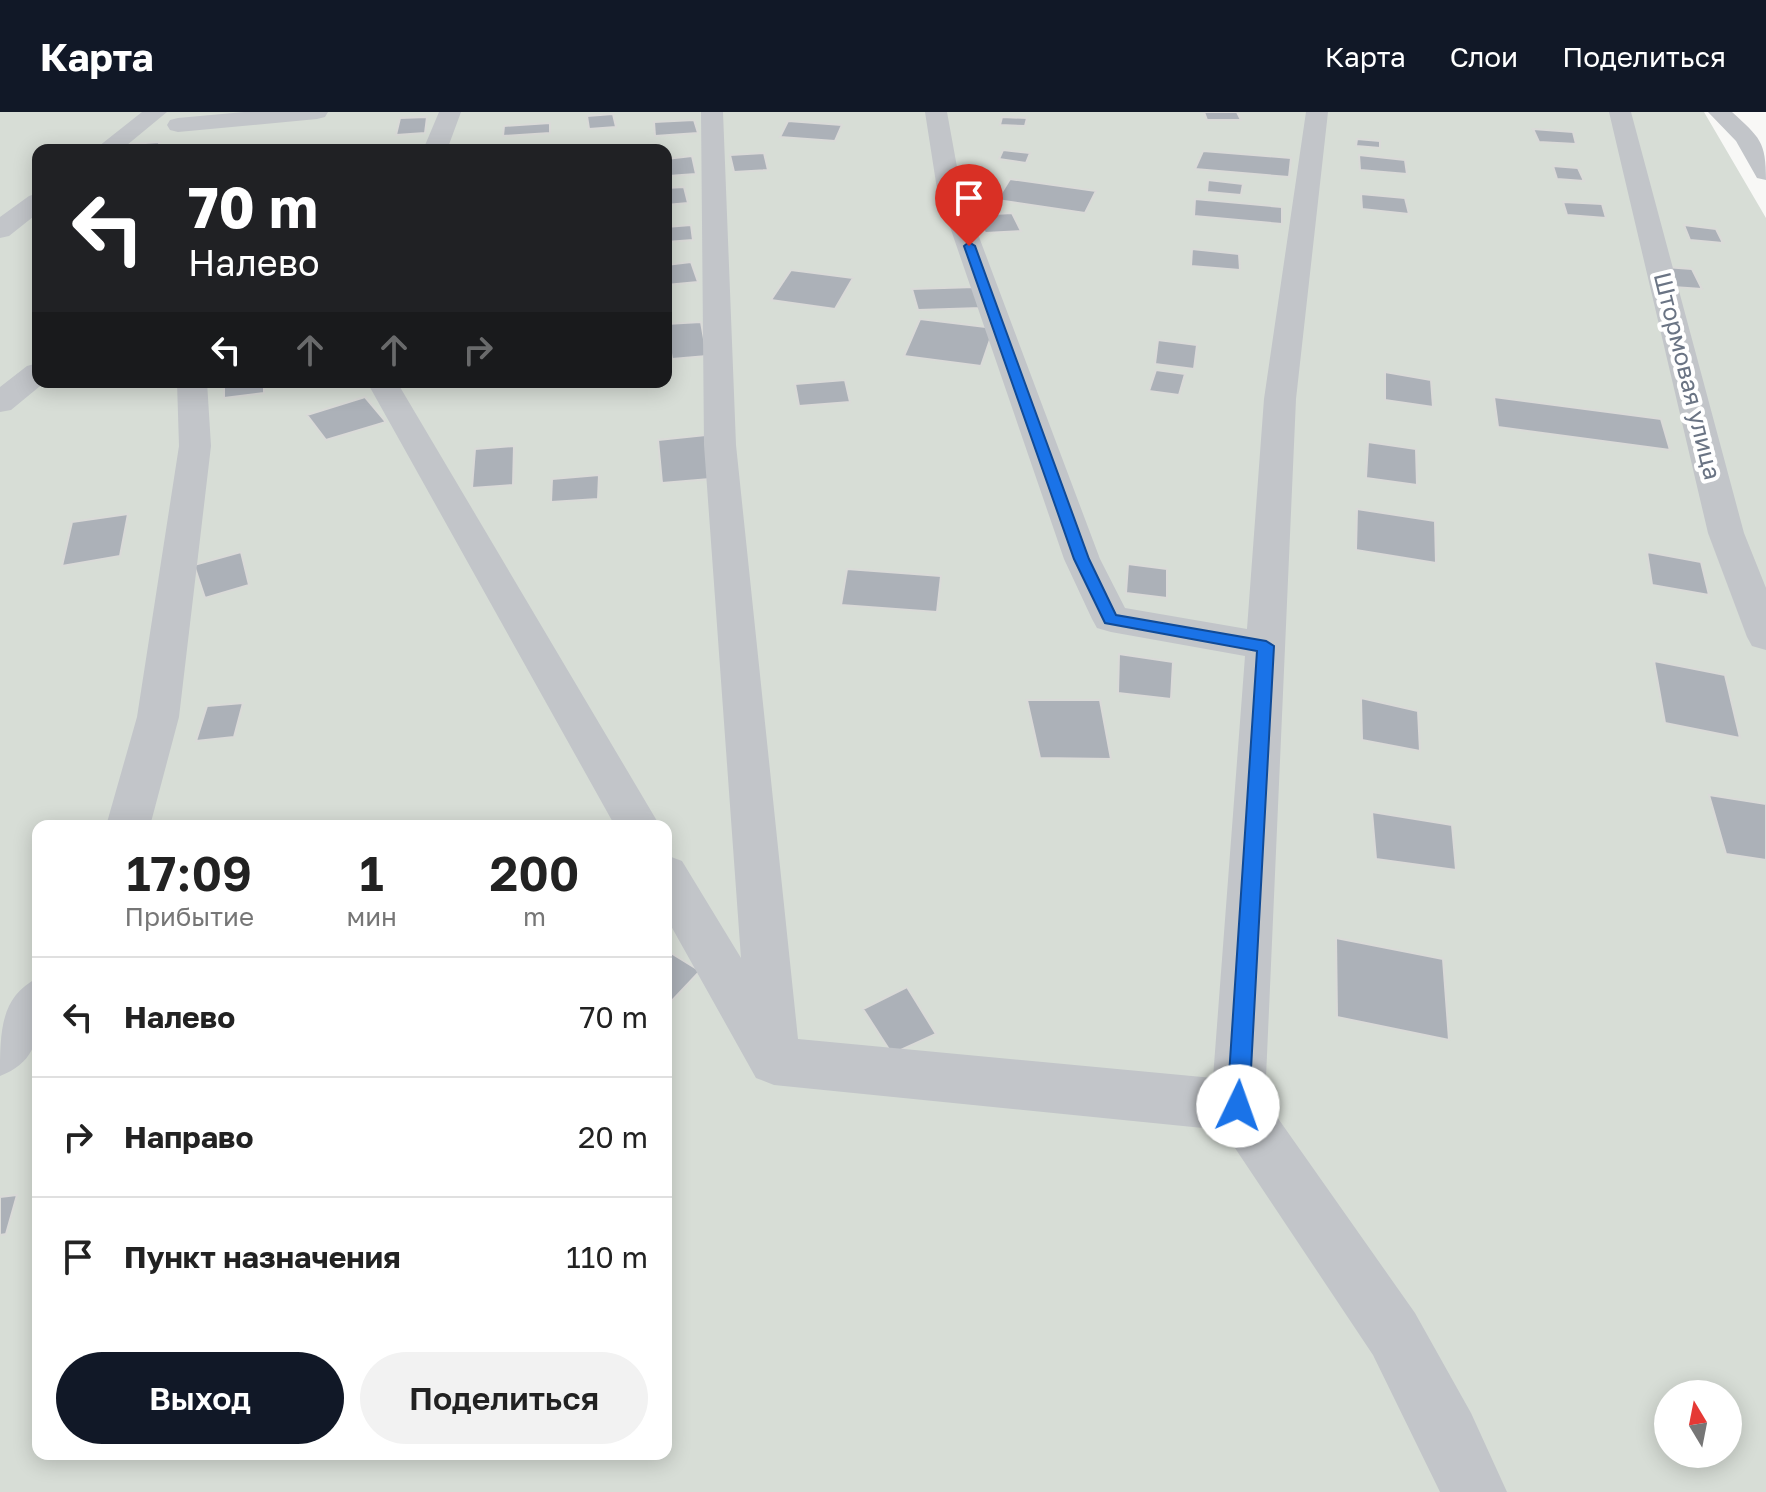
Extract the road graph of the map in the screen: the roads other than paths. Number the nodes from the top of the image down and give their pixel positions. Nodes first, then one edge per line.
1 (156, 112) edge
2 (317, 112) edge
3 (450, 112) edge
4 (712, 112) edge
5 (936, 112) edge
6 (1317, 112) edge
7 (1620, 112) edge
8 (1719, 112) edge
9 (178, 118) edge
10 (114, 144) edge
11 (180, 144) edge
12 (437, 144) edge
13 (1766, 173) edge
14 (32, 206) edge
15 (0, 230) edge
16 (32, 377) edge
17 (192, 388) edge
18 (385, 388) edge
19 (0, 403) edge
20 (1766, 637) edge
21 (1266, 646) junction
22 (130, 820) edge
23 (635, 820) edge
24 (672, 884) edge
25 (32, 1008) edge
26 (0, 1052) edge
27 (774, 1061) junction
28 (1238, 1106) junction
29 (1474, 1492) edge

1 - 10 street
2 - 9 street
3 - 12 street
4 - 27 street
5 - 21 street
6 - 21 street
7 - 20 street, Штормовая улица
8 - 13 street
9 - 11 street
14 - 15 street
16 - 19 street
17 - 22 street
18 - 23 street
21 - 28 street
24 - 27 street
25 - 26 street
27 - 28 street
28 - 29 street

